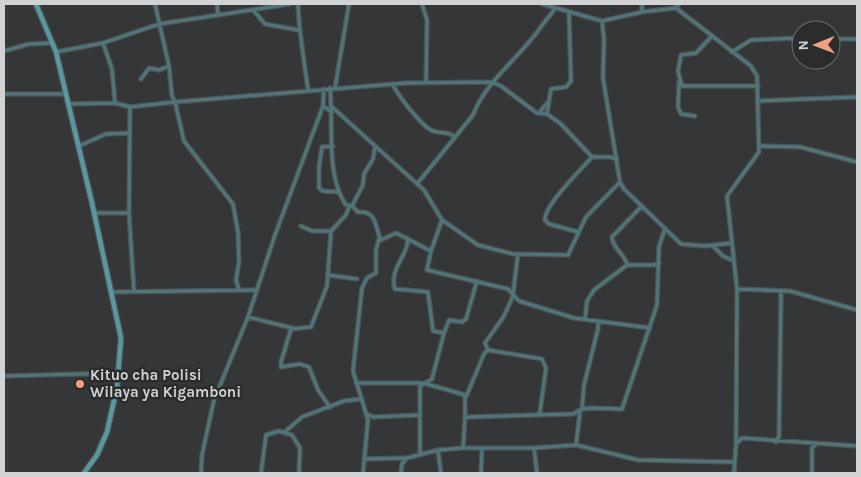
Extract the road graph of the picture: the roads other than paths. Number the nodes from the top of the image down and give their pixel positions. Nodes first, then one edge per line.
1 (36, 4) edge
2 (155, 4) edge
3 (217, 4) edge
4 (290, 4) edge
5 (298, 4) edge
6 (349, 4) edge
7 (422, 4) edge
8 (545, 4) edge
9 (642, 4) edge
10 (679, 4) edge
11 (555, 8) junction
12 (676, 8) junction
13 (254, 11) junction
14 (642, 12) junction
15 (569, 13) junction
16 (218, 15) junction
17 (602, 21) junction
18 (159, 24) junction
19 (298, 30) junction
20 (712, 36) junction
21 (791, 38) edge
22 (841, 38) edge
23 (857, 39) edge
24 (103, 42) junction
25 (53, 43) junction
26 (4, 51) edge
27 (56, 52) junction
28 (732, 52) junction
29 (169, 66) junction
30 (141, 79) dead end
31 (679, 81) junction
32 (426, 82) junction
33 (492, 82) junction
34 (393, 85) junction
35 (758, 86) junction
36 (330, 88) junction
37 (335, 88) junction
38 (308, 89) junction
39 (324, 89) junction
40 (4, 94) edge
41 (65, 94) junction
42 (172, 96) junction
43 (857, 97) edge
44 (758, 100) junction
45 (169, 102) junction
46 (175, 102) junction
47 (549, 102) junction
48 (115, 103) junction
49 (68, 104) junction
50 (323, 106) junction
51 (130, 107) junction
52 (332, 107) junction
53 (332, 112) junction
54 (540, 112) junction
55 (547, 114) junction
56 (694, 116) dead end
57 (130, 133) junction
58 (455, 137) junction
59 (333, 146) junction
60 (760, 146) junction
61 (78, 147) junction
62 (375, 147) junction
63 (592, 157) junction
64 (616, 160) junction
65 (857, 162) edge
66 (620, 182) junction
67 (417, 184) junction
68 (338, 192) junction
69 (351, 206) junction
70 (642, 206) junction
71 (95, 213) junction
72 (129, 213) junction
73 (442, 220) junction
74 (301, 226) dead end
75 (665, 228) junction
76 (331, 231) junction
77 (578, 232) junction
78 (407, 238) junction
79 (380, 239) junction
80 (733, 244) junction
81 (712, 246) junction
82 (431, 251) junction
83 (518, 254) junction
84 (734, 261) junction
85 (659, 263) junction
86 (627, 265) junction
87 (328, 276) junction
88 (357, 279) dead end
89 (477, 281) junction
90 (737, 289) junction
91 (239, 290) junction
92 (257, 290) junction
93 (134, 291) junction
94 (780, 291) junction
95 (112, 292) junction
96 (513, 295) junction
97 (857, 310) edge
98 (248, 318) junction
99 (585, 319) junction
100 (598, 321) junction
101 (292, 328) junction
102 (650, 328) junction
103 (444, 333) junction
104 (488, 350) junction
105 (119, 373) junction
106 (4, 376) edge
107 (356, 383) junction
108 (421, 383) junction
109 (426, 384) junction
110 (466, 397) junction
111 (361, 399) junction
112 (330, 407) junction
113 (581, 411) junction
114 (366, 413) junction
115 (539, 413) junction
116 (420, 415) junction
117 (373, 417) junction
118 (465, 418) junction
119 (368, 420) junction
120 (292, 426) junction
121 (286, 432) junction
122 (736, 433) junction
123 (292, 434) junction
124 (742, 438) junction
125 (776, 442) junction
126 (808, 443) junction
127 (736, 444) junction
128 (816, 444) junction
129 (576, 445) junction
130 (857, 446) edge
131 (463, 448) junction
132 (534, 448) junction
133 (812, 448) junction
134 (482, 449) junction
135 (438, 450) junction
136 (420, 454) junction
137 (407, 458) junction
138 (364, 459) junction
139 (734, 462) junction
140 (84, 473) edge
141 (201, 473) edge
142 (261, 473) edge
143 (299, 473) edge
144 (363, 473) edge
145 (401, 473) edge
146 (441, 473) edge
147 (481, 473) edge
148 (537, 473) edge
149 (734, 473) edge
150 (812, 473) edge

1 - 25 main road
2 - 18 street
3 - 16 street
4 - 13 street
5 - 19 street
6 - 37 street
7 - 32 street
8 - 11 street
9 - 14 street
10 - 12 street
11 - 15 street
11 - 33 street
12 - 14 street
12 - 20 street
13 - 16 street
13 - 19 street
14 - 17 street
15 - 17 street
15 - 47 street
16 - 18 street
17 - 64 street
18 - 24 street
18 - 29 street
19 - 38 street
20 - 28 street
20 - 31 street
21 - 28 street
22 - 23 street
24 - 27 street
24 - 48 street
25 - 26 street
25 - 27 main road
27 - 41 main road
28 - 35 street
29 - 30 street
29 - 42 street
31 - 35 street
31 - 56 street
32 - 33 street
32 - 34 street
33 - 54 street
33 - 58 street
34 - 37 street
34 - 58 street
35 - 44 street
36 - 37 street
36 - 39 street
36 - 52 street
38 - 39 street
38 - 46 street
39 - 50 street
40 - 41 street
41 - 49 main road
42 - 45 street
42 - 46 street
43 - 44 street
44 - 60 street
45 - 46 street
45 - 51 street
46 - 91 street
47 - 54 street
47 - 55 street
48 - 49 street
48 - 51 street
49 - 61 main road
50 - 53 street
50 - 92 street
51 - 57 street
52 - 53 street
52 - 62 street
53 - 59 street
54 - 55 street
55 - 63 street
57 - 61 street
57 - 72 street
58 - 67 street
59 - 68 street
59 - 68 street
60 - 65 street
60 - 80 street
61 - 71 main road
62 - 67 street
62 - 69 street
63 - 64 street
63 - 77 street
64 - 66 street
66 - 70 street
66 - 77 street
67 - 73 street
68 - 69 street
69 - 76 street
69 - 79 street
70 - 75 street
70 - 86 street
71 - 72 street
71 - 95 main road
72 - 93 street
73 - 82 street
73 - 83 street
74 - 76 street
75 - 81 street
75 - 85 street
76 - 87 street
77 - 83 street
78 - 79 street
78 - 82 street
78 - 103 street
79 - 107 street
80 - 81 street
80 - 84 street
81 - 84 street
82 - 89 street
83 - 96 street
84 - 90 street
85 - 86 street
85 - 102 street
86 - 99 street
87 - 88 street
87 - 101 street
89 - 96 street
89 - 103 street
90 - 94 street
90 - 122 street
91 - 92 street
91 - 93 street
92 - 98 street
93 - 95 street
94 - 97 street
94 - 125 street
95 - 105 main road
96 - 99 street
96 - 104 street
98 - 101 street
98 - 141 street
99 - 100 street
100 - 102 street
100 - 113 street
101 - 112 street
102 - 113 street
103 - 109 street
104 - 110 street
104 - 115 street
105 - 106 street
105 - 140 main road
107 - 108 street
107 - 111 street
108 - 109 street
108 - 116 street
109 - 110 street
110 - 118 street
111 - 112 street
111 - 114 street
112 - 120 street
113 - 115 street
113 - 129 street
114 - 117 street
114 - 119 street
115 - 118 street
116 - 117 street
116 - 136 street
117 - 119 street
118 - 131 street
119 - 138 street
120 - 121 street
120 - 123 street
121 - 123 street
121 - 142 street
122 - 124 street
122 - 127 street
123 - 143 street
124 - 125 street
124 - 127 street
125 - 126 street
126 - 128 street
126 - 133 street
127 - 139 street
128 - 130 street
128 - 133 street
129 - 132 street
129 - 139 street
131 - 134 street
131 - 135 street
132 - 134 street
132 - 148 street
133 - 150 street
134 - 147 street
135 - 136 street
135 - 146 street
136 - 137 street
137 - 138 street
137 - 145 street
138 - 144 street
139 - 149 street

